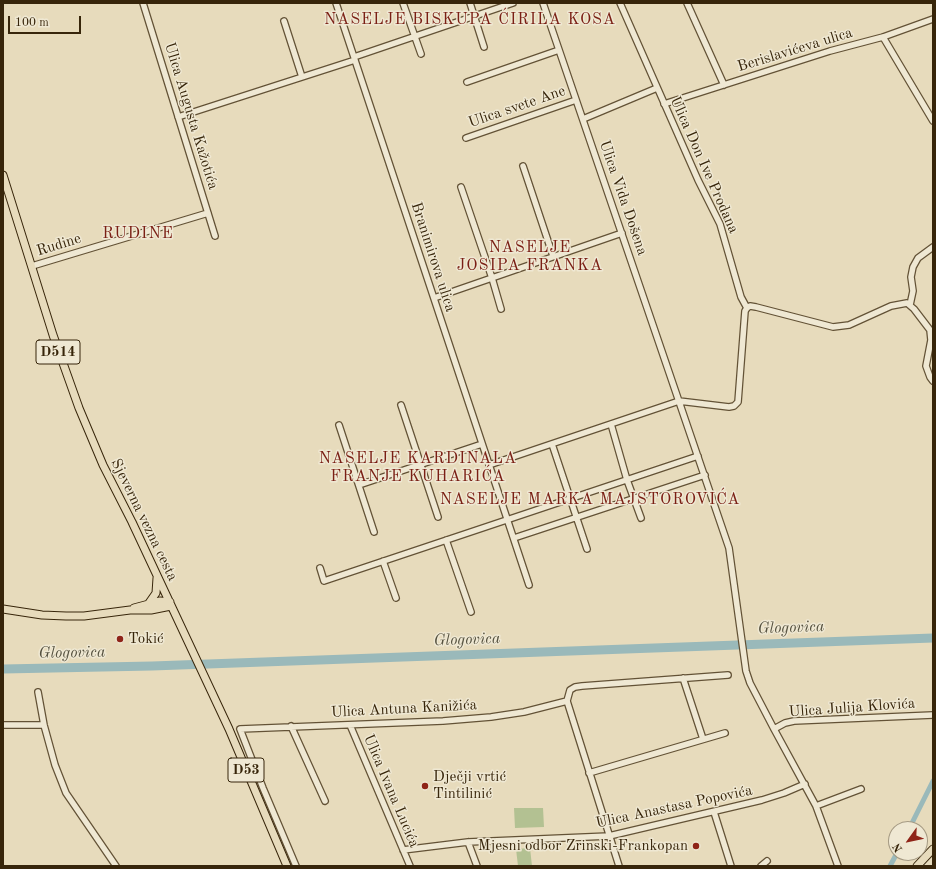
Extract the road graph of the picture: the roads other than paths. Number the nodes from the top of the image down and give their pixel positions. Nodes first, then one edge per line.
1 (143, 3) edge
2 (336, 3) edge
3 (403, 3) edge
4 (470, 3) edge
5 (513, 3) edge
6 (543, 3) edge
7 (620, 3) edge
8 (687, 3) edge
9 (474, 16) junction
10 (933, 19) edge
11 (284, 21) dead end
12 (414, 36) junction
13 (883, 37) junction
14 (484, 47) dead end
15 (559, 50) junction
16 (420, 54) dead end
17 (355, 58) junction
18 (302, 77) junction
19 (467, 82) dead end
20 (724, 85) junction
21 (657, 88) junction
22 (576, 100) junction
23 (664, 104) junction
24 (178, 117) junction
25 (583, 119) junction
26 (933, 121) edge
27 (466, 138) dead end
28 (523, 166) dead end
29 (3, 175) edge
30 (462, 187) dead end
31 (208, 213) junction
32 (622, 232) junction
33 (215, 236) dead end
34 (933, 248) edge
35 (553, 256) junction
36 (32, 266) junction
37 (492, 278) junction
38 (434, 298) junction
39 (910, 305) junction
40 (501, 308) dead end
41 (747, 308) junction
42 (933, 380) edge
43 (679, 401) junction
44 (401, 405) dead end
45 (611, 424) junction
46 (339, 425) dead end
47 (482, 444) junction
48 (552, 444) junction
49 (698, 456) junction
50 (421, 464) junction
51 (489, 465) junction
52 (705, 475) junction
53 (627, 480) junction
54 (359, 485) junction
55 (634, 498) junction
56 (570, 499) junction
57 (438, 517) dead end
58 (576, 518) junction
59 (641, 518) dead end
60 (508, 519) junction
61 (374, 532) dead end
62 (514, 538) junction
63 (446, 540) junction
64 (587, 549) dead end
65 (383, 561) junction
66 (320, 568) dead end
67 (157, 574) junction
68 (529, 584) dead end
69 (396, 598) dead end
70 (149, 603) junction
71 (171, 604) junction
72 (3, 609) edge
73 (130, 610) junction
74 (471, 612) dead end
75 (728, 675) dead end
76 (683, 678) junction
77 (38, 692) dead end
78 (567, 701) junction
79 (933, 715) edge
80 (3, 725) edge
81 (44, 725) junction
82 (350, 725) junction
83 (291, 726) junction
84 (774, 729) junction
85 (725, 733) dead end
86 (703, 739) junction
87 (589, 774) junction
88 (805, 784) junction
89 (263, 788) junction
90 (861, 789) dead end
91 (256, 791) junction
92 (325, 801) dead end
93 (816, 806) junction
94 (714, 812) junction
95 (609, 836) junction
96 (468, 842) junction
97 (933, 849) edge
98 (403, 850) junction
99 (767, 860) dead end
100 (116, 866) edge
101 (287, 866) edge
102 (296, 866) edge
103 (410, 866) edge
104 (477, 866) edge
105 (619, 866) edge
106 (731, 866) edge
107 (761, 866) edge
108 (838, 866) edge
109 (917, 866) edge

1 - 24 street, Ulica Augusta Kažotića
2 - 17 street, Branimirova ulica
3 - 12 street
4 - 9 street
5 - 9 street
6 - 15 street, Ulica Vida Došena
7 - 21 street, Ulica Don Ive Prodana
8 - 20 street
9 - 12 street
9 - 14 street
10 - 13 street, Berislavićeva ulica
11 - 18 street
12 - 16 street
12 - 17 street
13 - 20 street, Berislavićeva ulica
13 - 26 street
15 - 19 street
15 - 22 street, Ulica Vida Došena
17 - 18 street
17 - 38 street, Branimirova ulica
18 - 24 street
20 - 23 street, Berislavićeva ulica
21 - 23 street, Ulica Don Ive Prodana
21 - 25 street, Ulica Don Ive Prodana
22 - 25 street, Ulica Vida Došena
22 - 27 street, Ulica svete Ane
23 - 41 street, Ulica Don Ive Prodana
24 - 31 street, Ulica Augusta Kažotića
25 - 32 street, Ulica Vida Došena
28 - 35 street
29 - 36 main road, Sjeverna vezna cesta / D514
30 - 37 street
31 - 33 street, Ulica Augusta Kažotića
31 - 36 street, Rudine
32 - 35 street
32 - 43 street, Ulica Vida Došena
34 - 39 street
35 - 37 street
36 - 67 main road, Sjeverna vezna cesta / D514
37 - 38 street
37 - 40 street
38 - 47 street, Branimirova ulica
39 - 41 street
39 - 42 street
41 - 43 street
43 - 45 street
43 - 49 street, Ulica Vida Došena
44 - 50 street
45 - 48 street
45 - 53 street
46 - 54 street
47 - 50 street
47 - 51 street, Branimirova ulica
48 - 51 street
48 - 56 street
49 - 52 street, Ulica Vida Došena
49 - 53 street
50 - 54 street
50 - 57 street
51 - 60 street, Branimirova ulica
52 - 55 street
52 - 84 street, Ulica Vida Došena
53 - 55 street
53 - 56 street
54 - 61 street
55 - 58 street
55 - 59 street
56 - 58 street
56 - 60 street
58 - 62 street
58 - 64 street
60 - 62 street, Branimirova ulica
60 - 63 street
62 - 68 street, Branimirova ulica
63 - 65 street
63 - 74 street
65 - 66 street
65 - 69 street
67 - 70 main road
67 - 71 main road, Sjeverna vezna cesta / D514
70 - 71 main road
70 - 73 main road
71 - 73 main road
71 - 91 main road, Sjeverna vezna cesta / D53
72 - 73 main road
75 - 76 street
76 - 78 street
76 - 86 street
77 - 81 street
78 - 82 street, Ulica Antuna Kanižića
78 - 87 street
79 - 84 street, Ulica Julija Klovića
80 - 81 street
81 - 100 street
82 - 83 street, Ulica Antuna Kanižića
82 - 98 street, Ulica Ivana Lucića
83 - 89 street, Ulica Antuna Kanižića
83 - 92 street
84 - 88 street, Ulica Vida Došena
85 - 86 street
86 - 87 street
87 - 95 street
88 - 93 street, Ulica Vida Došena
88 - 94 street, Ulica Anastasa Popovića
89 - 91 street
89 - 102 street
90 - 93 street
91 - 101 main road, Sjeverna vezna cesta / D53
93 - 108 street, Ulica Vida Došena
94 - 95 street, Ulica Anastasa Popovića
94 - 106 street
95 - 96 street, Ulica Anastasa Popovića
95 - 105 street
96 - 98 street, Ulica Anastasa Popovića
96 - 104 street
97 - 109 main road
98 - 103 street, Ulica Ivana Lucića
99 - 107 street

